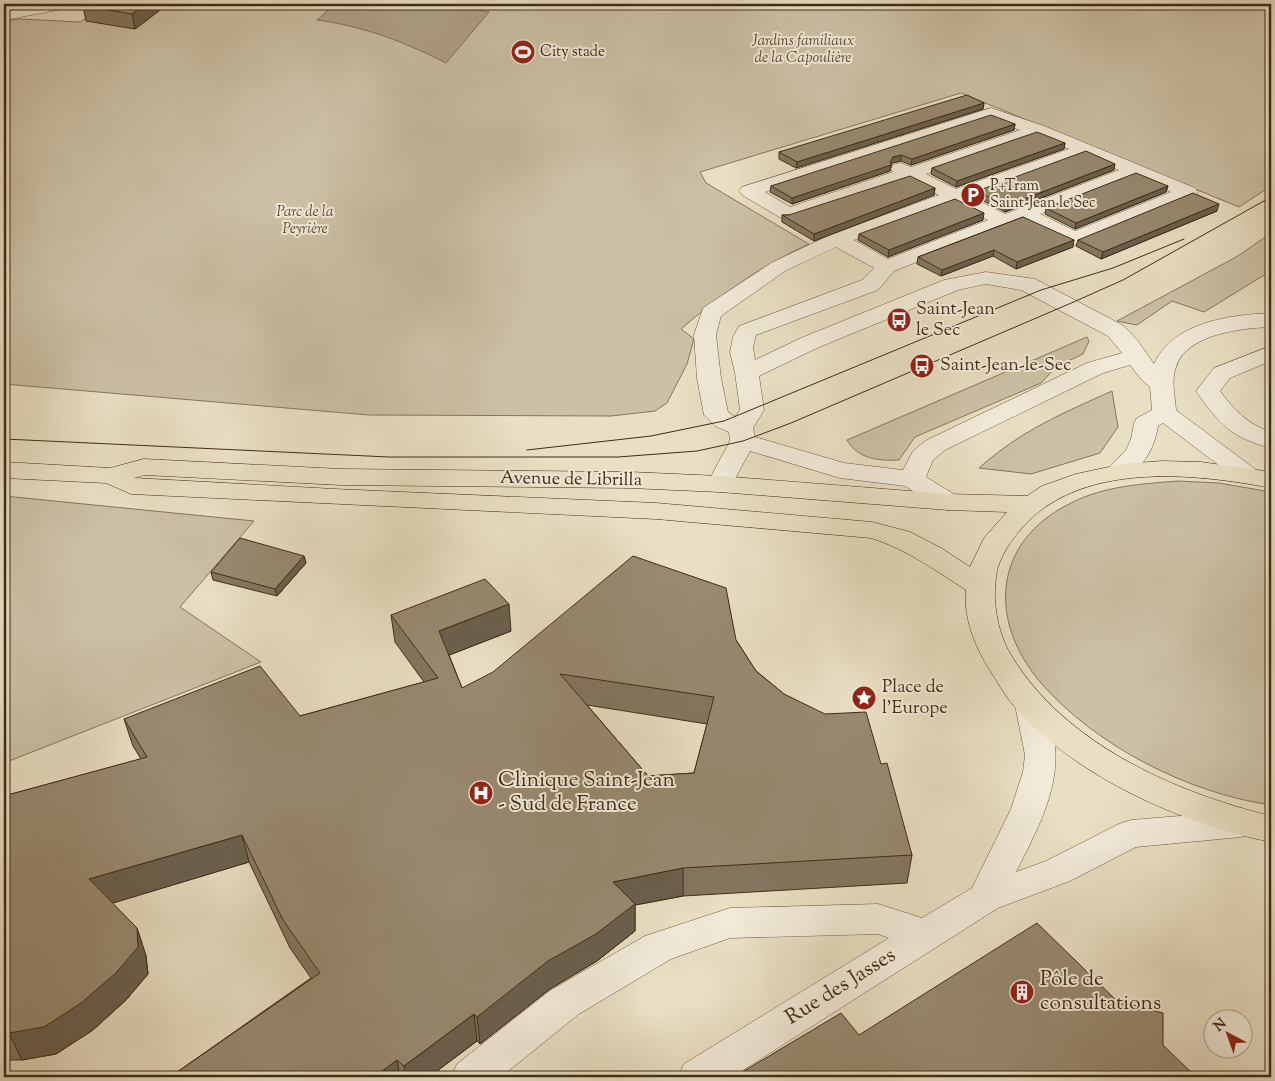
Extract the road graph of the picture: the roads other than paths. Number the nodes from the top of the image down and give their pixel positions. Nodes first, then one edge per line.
1 (69, 4) edge
2 (4, 16) edge
3 (1038, 130) junction
4 (1085, 148) junction
5 (868, 153) junction
6 (1136, 170) junction
7 (910, 174) junction
8 (955, 196) junction
9 (1024, 214) junction
10 (1004, 221) junction
11 (836, 239) junction
12 (887, 268) junction
13 (1271, 320) edge
14 (1271, 353) edge
15 (1135, 356) junction
16 (747, 373) junction
17 (1162, 385) junction
18 (1164, 413) junction
19 (742, 434) junction
20 (1271, 440) edge
21 (4, 470) edge
22 (1117, 472) junction
23 (1246, 474) junction
24 (110, 476) junction
25 (912, 479) junction
26 (1271, 480) edge
27 (720, 484) junction
28 (948, 502) junction
29 (1032, 504) junction
30 (712, 515) junction
31 (980, 586) junction
32 (1032, 705) junction
33 (1256, 826) edge
34 (985, 898) junction
35 (925, 935) junction
36 (471, 1077) edge
37 (698, 1077) edge

1 - 2 street
3 - 4 street
3 - 5 street
3 - 7 street
4 - 6 street
4 - 8 street
5 - 7 street
5 - 7 street
6 - 9 street
6 - 9 street
7 - 8 street
8 - 10 street
8 - 11 street
9 - 10 street
10 - 12 street
11 - 12 street
11 - 19 street
12 - 16 street
13 - 17 street
14 - 20 street
15 - 16 street
15 - 17 street
15 - 25 street
16 - 19 street
17 - 18 street
18 - 22 street
18 - 23 street
19 - 25 street
19 - 27 street
21 - 24 main road, Avenue de Librilla
22 - 23 main road
22 - 29 main road
23 - 26 main road
24 - 27 main road, Avenue de Librilla
24 - 30 main road, Avenue de Librilla
25 - 28 street
27 - 28 main road, Avenue de Librilla
27 - 30 main road
28 - 29 main road, Avenue de Librilla
29 - 31 main road
30 - 31 main road, Avenue de Librilla
31 - 32 main road
32 - 33 main road
32 - 34 street
33 - 34 street, Rue des Jasses
34 - 35 street, Rue des Jasses
35 - 36 street
35 - 37 street, Rue des Jasses

